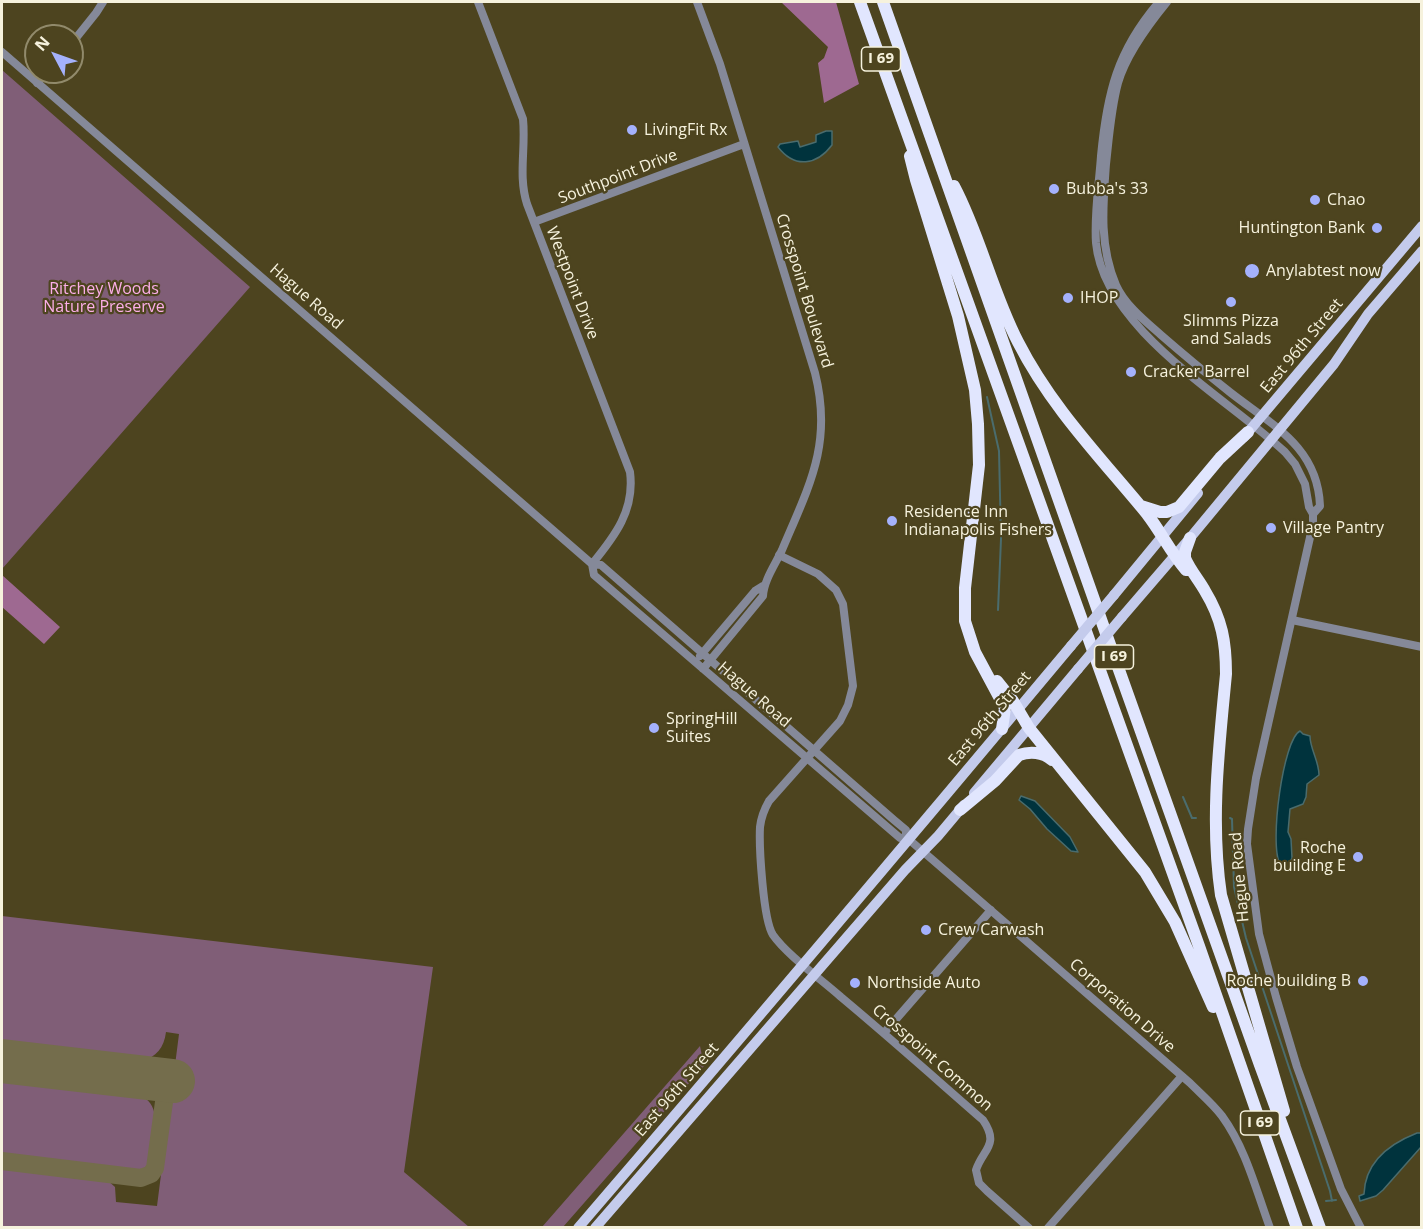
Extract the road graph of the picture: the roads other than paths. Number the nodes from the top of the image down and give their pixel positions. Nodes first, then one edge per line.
1 (103, 2) edge
2 (478, 2) edge
3 (697, 2) edge
4 (860, 2) edge
5 (883, 2) edge
6 (1159, 2) edge
7 (1167, 2) edge
8 (84, 28) edge
9 (2, 52) edge
10 (24, 71) edge
11 (38, 84) edge
12 (902, 117) junction
13 (744, 144) junction
14 (940, 161) junction
15 (534, 222) junction
16 (1422, 226) edge
17 (1422, 251) edge
18 (1266, 419) junction
19 (1255, 429) junction
20 (1279, 429) junction
21 (1271, 438) junction
22 (1138, 504) junction
23 (1313, 514) junction
24 (1163, 537) junction
25 (1190, 538) junction
26 (779, 555) junction
27 (1174, 555) junction
28 (592, 564) junction
29 (1198, 581) junction
30 (763, 586) junction
31 (1293, 620) junction
32 (1422, 647) edge
33 (702, 654) junction
34 (710, 660) junction
35 (695, 662) junction
36 (703, 669) junction
37 (988, 675) junction
38 (1018, 709) junction
39 (1029, 728) junction
40 (1002, 729) junction
41 (814, 750) junction
42 (807, 758) junction
43 (1058, 764) junction
44 (960, 810) junction
45 (908, 838) junction
46 (922, 850) junction
47 (991, 910) junction
48 (802, 963) junction
49 (815, 974) junction
50 (762, 1014) junction
51 (884, 1034) junction
52 (1235, 1054) junction
53 (744, 1056) junction
54 (1182, 1076) junction
55 (654, 1140) junction
56 (1293, 1151) junction
57 (615, 1205) junction
58 (578, 1227) edge
59 (595, 1227) edge
60 (1029, 1227) edge
61 (1048, 1227) edge
62 (1270, 1227) edge
63 (1297, 1227) edge
64 (1320, 1227) edge
65 (1361, 1227) edge

1 - 8 street
2 - 15 street, Westpoint Drive
3 - 13 street, Crosspoint Boulevard
4 - 12 highway, I 69
5 - 14 highway, I 69
6 - 19 street, Hague Road
7 - 18 street, Hague Road
9 - 10 street, Hague Road
11 - 28 street, Hague Road
12 - 37 highway
12 - 52 highway, I 69
13 - 15 street, Southpoint Drive
13 - 26 street, Crosspoint Boulevard
14 - 22 highway
14 - 56 highway, I 69
15 - 28 street, Westpoint Drive
16 - 18 main road, East 96th Street
17 - 20 main road, East 96th Street
18 - 19 main road, East 96th Street
18 - 20 street, Hague Road
19 - 21 street, Hague Road
19 - 22 highway
19 - 24 main road, East 96th Street
20 - 21 main road, East 96th Street
20 - 23 street, Hague Road
21 - 23 street, Hague Road
21 - 25 main road, East 96th Street
22 - 24 highway
23 - 31 street, Hague Road
24 - 27 highway
24 - 38 main road, East 96th Street, bridge
25 - 27 main road, East 96th Street
25 - 29 highway
26 - 30 street, Crosspoint Boulevard
26 - 41 street, Crosspoint Common
27 - 29 highway
27 - 39 main road, East 96th Street, bridge
28 - 33 street, Hague Road
28 - 35 street, Hague Road
29 - 56 highway
30 - 33 street, Crosspoint Boulevard
30 - 34 street, Crosspoint Boulevard
31 - 32 street
31 - 65 street, Hague Road
33 - 34 street, Hague Road
33 - 35 street, Crosspoint Boulevard
34 - 36 street, Crosspoint Boulevard
34 - 41 street, Hague Road
35 - 36 street, Hague Road
36 - 42 street, Hague Road
37 - 38 highway
37 - 40 highway
38 - 39 highway
38 - 40 main road, East 96th Street
39 - 43 highway
39 - 44 main road, East 96th Street
40 - 45 main road, East 96th Street
41 - 42 street, Crosspoint Common
41 - 45 street, Hague Road
42 - 45 street, Hague Road
42 - 48 street, Crosspoint Common
43 - 44 highway
43 - 52 highway
44 - 46 main road, East 96th Street
45 - 46 street, Corporation Drive
45 - 48 main road, East 96th Street
46 - 47 street, Corporation Drive
46 - 49 main road, East 96th Street
47 - 51 street
47 - 54 street, Corporation Drive
48 - 49 street, Crosspoint Common
48 - 50 main road, East 96th Street
49 - 51 street, Crosspoint Common
49 - 53 main road, East 96th Street
50 - 53 main road
50 - 55 main road, East 96th Street
51 - 60 street, Crosspoint Common
52 - 63 highway, I 69
53 - 57 main road, East 96th Street
54 - 61 street
54 - 62 street, Corporation Drive
55 - 57 main road
55 - 58 main road, East 96th Street
56 - 64 highway, I 69
57 - 59 main road, East 96th Street

